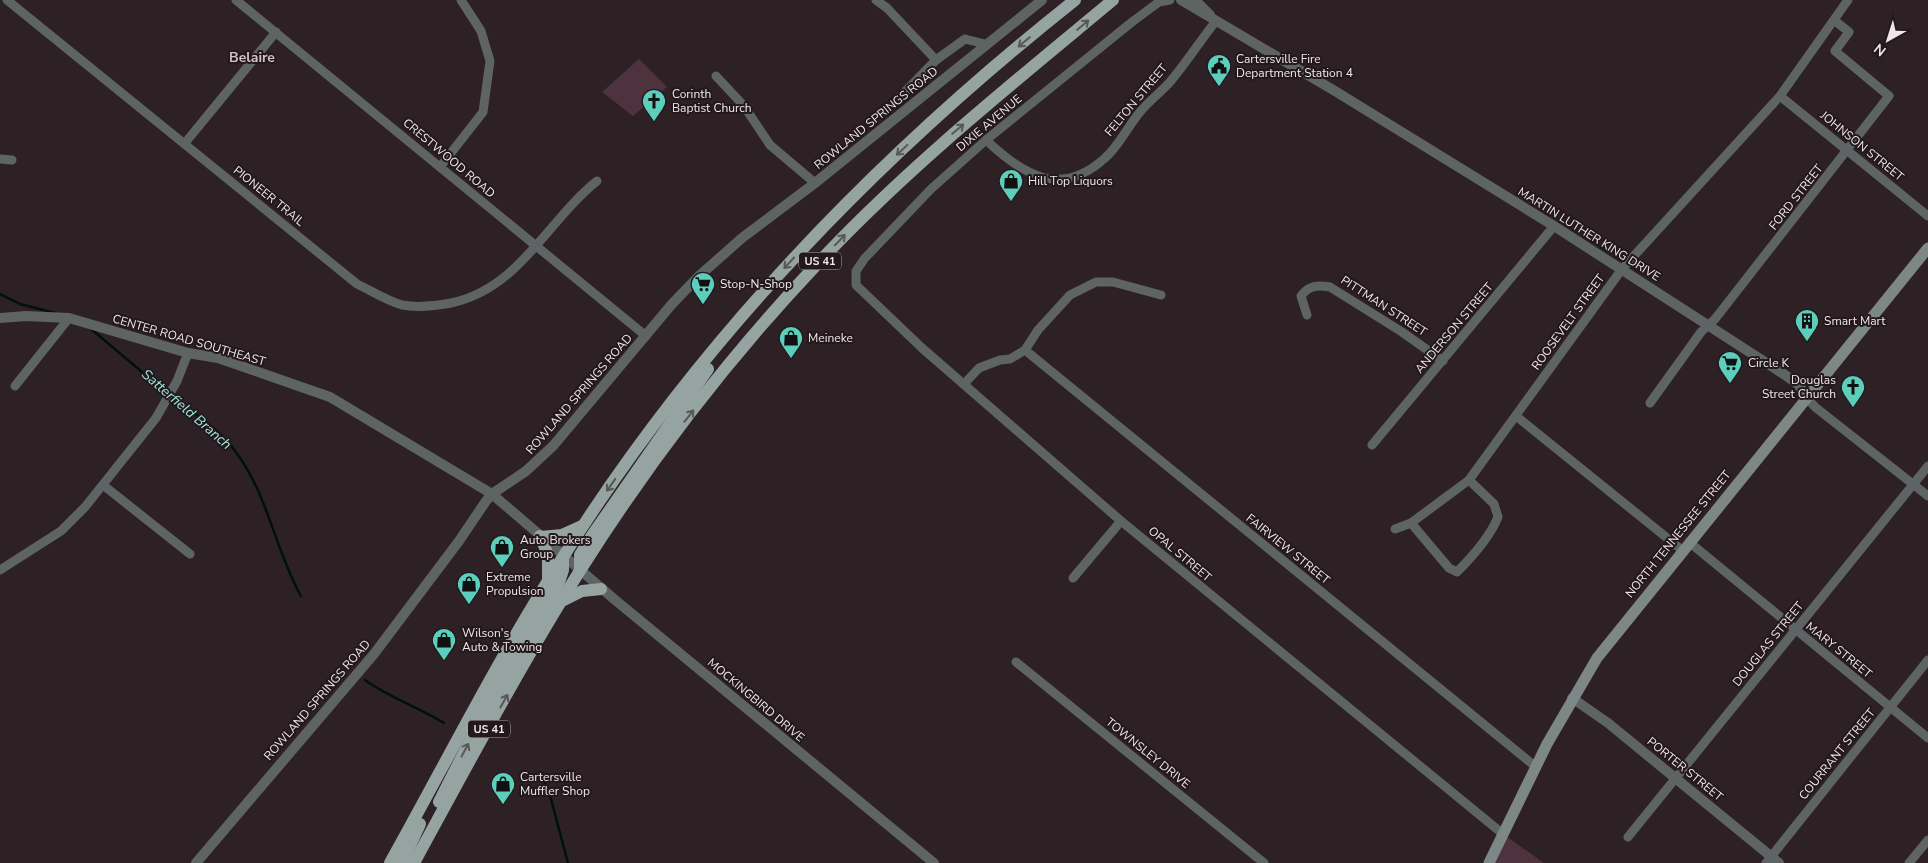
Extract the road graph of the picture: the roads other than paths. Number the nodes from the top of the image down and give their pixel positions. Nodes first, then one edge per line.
1 (7, 0) edge
2 (236, 0) edge
3 (461, 0) edge
4 (876, 0) edge
5 (1042, 0) edge
6 (1075, 0) edge
7 (1113, 0) edge
8 (1170, 0) edge
9 (1174, 0) edge
10 (1181, 0) edge
11 (1195, 0) edge
12 (1848, 0) edge
13 (1159, 1) edge
14 (1834, 20) junction
15 (1216, 21) junction
16 (276, 32) junction
17 (985, 44) junction
18 (936, 60) junction
19 (716, 76) dead end
20 (1780, 96) junction
21 (900, 97) dead end
22 (986, 140) junction
23 (185, 144) junction
24 (1848, 151) junction
25 (0, 159) edge
26 (12, 160) dead end
27 (440, 167) junction
28 (597, 181) dead end
29 (815, 183) junction
30 (1928, 216) edge
31 (1554, 226) junction
32 (537, 247) junction
33 (1928, 248) edge
34 (1622, 269) junction
35 (854, 281) joint
36 (1161, 295) dead end
37 (1307, 316) dead end
38 (0, 318) edge
39 (69, 318) junction
40 (1709, 325) junction
41 (646, 336) junction
42 (721, 341) junction
43 (1025, 350) junction
44 (188, 353) junction
45 (1443, 362) junction
46 (964, 384) junction
47 (15, 386) dead end
48 (1807, 398) junction
49 (1650, 403) dead end
50 (1516, 416) junction
51 (1372, 445) dead end
52 (1928, 466) edge
53 (1470, 480) junction
54 (103, 484) junction
55 (1914, 484) junction
56 (492, 494) junction
57 (1928, 496) edge
58 (1121, 521) junction
59 (1411, 523) junction
60 (584, 524) junction
61 (1395, 528) dead end
62 (541, 537) junction
63 (1685, 546) junction
64 (190, 554) dead end
65 (563, 556) junction
66 (0, 570) edge
67 (580, 571) junction
68 (1073, 578) dead end
69 (548, 581) junction
70 (601, 588) junction
71 (562, 601) junction
72 (1795, 631) junction
73 (1928, 660) edge
74 (1016, 662) dead end
75 (1572, 698) junction
76 (1890, 707) junction
77 (1928, 738) edge
78 (1536, 767) junction
79 (1675, 778) junction
80 (429, 793) junction
81 (1503, 834) junction
82 (1628, 837) dead end
83 (1928, 840) edge
84 (425, 842) junction
85 (1772, 861) edge
86 (196, 863) edge
87 (390, 863) edge
88 (402, 863) edge
89 (414, 863) edge
90 (934, 863) edge
91 (1264, 863) edge
92 (1488, 863) edge
93 (1909, 863) edge

1 - 23 street, PIONEER TRAIL
2 - 16 street, CRESTWOOD ROAD
3 - 27 street
4 - 18 street
5 - 17 street, ROWLAND SPRINGS ROAD
6 -> 42 main road, US 41
67 -> 7 main road, US 41
8 - 13 street, DIXIE AVENUE
9 - 10 street
10 - 15 street, MARTIN LUTHER KING DRIVE
11 - 15 street, MARTIN LUTHER KING DRIVE
12 - 14 street, ROOSEVELT STREET
13 - 22 street, DIXIE AVENUE
14 - 20 street, ROOSEVELT STREET
14 - 24 street, FORD STREET
15 - 22 street, FELTON STREET
15 - 31 street, MARTIN LUTHER KING DRIVE
16 - 23 street
16 - 27 street, CRESTWOOD ROAD
17 - 18 street
17 - 29 street, ROWLAND SPRINGS ROAD
18 - 21 street
19 - 29 street
20 - 24 street, JOHNSON STREET
20 - 34 street, ROOSEVELT STREET
22 - 35 street, DIXIE AVENUE
23 - 32 street, PIONEER TRAIL
24 - 30 street, JOHNSON STREET
24 - 40 street, FORD STREET
25 - 26 street
27 - 32 street, CRESTWOOD ROAD
28 - 32 street, PIONEER TRAIL
29 - 41 street, ROWLAND SPRINGS ROAD
31 - 34 street, MARTIN LUTHER KING DRIVE
31 - 45 street, ANDERSON STREET
32 - 41 street, CRESTWOOD ROAD
33 - 48 main road, NORTH TENNESSEE STREET
34 - 40 street, MARTIN LUTHER KING DRIVE
34 - 50 street, ROOSEVELT STREET
35 - 46 street, OPAL STREET
36 - 43 street
37 - 45 street, PITTMAN STREET
38 - 39 street, CENTER ROAD SOUTHEAST
39 - 44 street, CENTER ROAD SOUTHEAST
39 - 47 street
40 - 48 street, MARTIN LUTHER KING DRIVE
40 - 49 street, FORD STREET
41 - 56 street, ROWLAND SPRINGS ROAD
42 -> 60 main road, US 41
42 - 67 main road
43 - 46 street
43 - 78 street, FAIRVIEW STREET
44 - 54 street
44 - 56 street, CENTER ROAD SOUTHEAST
45 - 51 street, ANDERSON STREET
46 - 58 street, OPAL STREET
48 - 55 street, MARTIN LUTHER KING DRIVE
48 - 63 main road, NORTH TENNESSEE STREET
50 - 53 street, ROOSEVELT STREET
50 - 63 street, MARY STREET
52 - 55 street, DOUGLAS STREET
53 - 59 street, ROOSEVELT STREET
53 - 59 street
54 - 64 street
54 - 66 street
55 - 57 street, MARTIN LUTHER KING DRIVE
55 - 72 street, DOUGLAS STREET
56 - 62 street, CENTER ROAD SOUTHEAST
56 - 86 street, ROWLAND SPRINGS ROAD
58 - 68 street
58 - 81 street, OPAL STREET
59 - 61 street, ROOSEVELT STREET
60 - 62 main road
60 - 65 main road, US 41
62 - 65 street, MOCKINGBIRD DRIVE
62 - 69 main road
63 - 72 street, MARY STREET
63 - 75 main road, NORTH TENNESSEE STREET
65 - 67 street, MOCKINGBIRD DRIVE
65 - 69 main road, US 41
84 -> 65 main road
67 - 70 street, MOCKINGBIRD DRIVE
67 - 71 main road, US 41
69 - 80 main road, US 41
70 - 71 main road
70 - 90 street, MOCKINGBIRD DRIVE
84 -> 71 main road, US 41
72 - 76 street, MARY STREET
72 - 79 street, DOUGLAS STREET
73 - 76 street, COURRANT STREET
74 - 91 street, TOWNSLEY DRIVE
75 - 78 main road, NORTH TENNESSEE STREET
75 - 79 street, PORTER STREET
76 - 77 street, MARY STREET
76 - 85 street, COURRANT STREET
78 - 81 main road, NORTH TENNESSEE STREET
79 - 82 street, DOUGLAS STREET
79 - 85 street, PORTER STREET
80 - 87 main road, US 41
80 - 88 main road
81 - 92 main road, NORTH TENNESSEE STREET
83 - 93 street
84 - 89 main road, US 41

